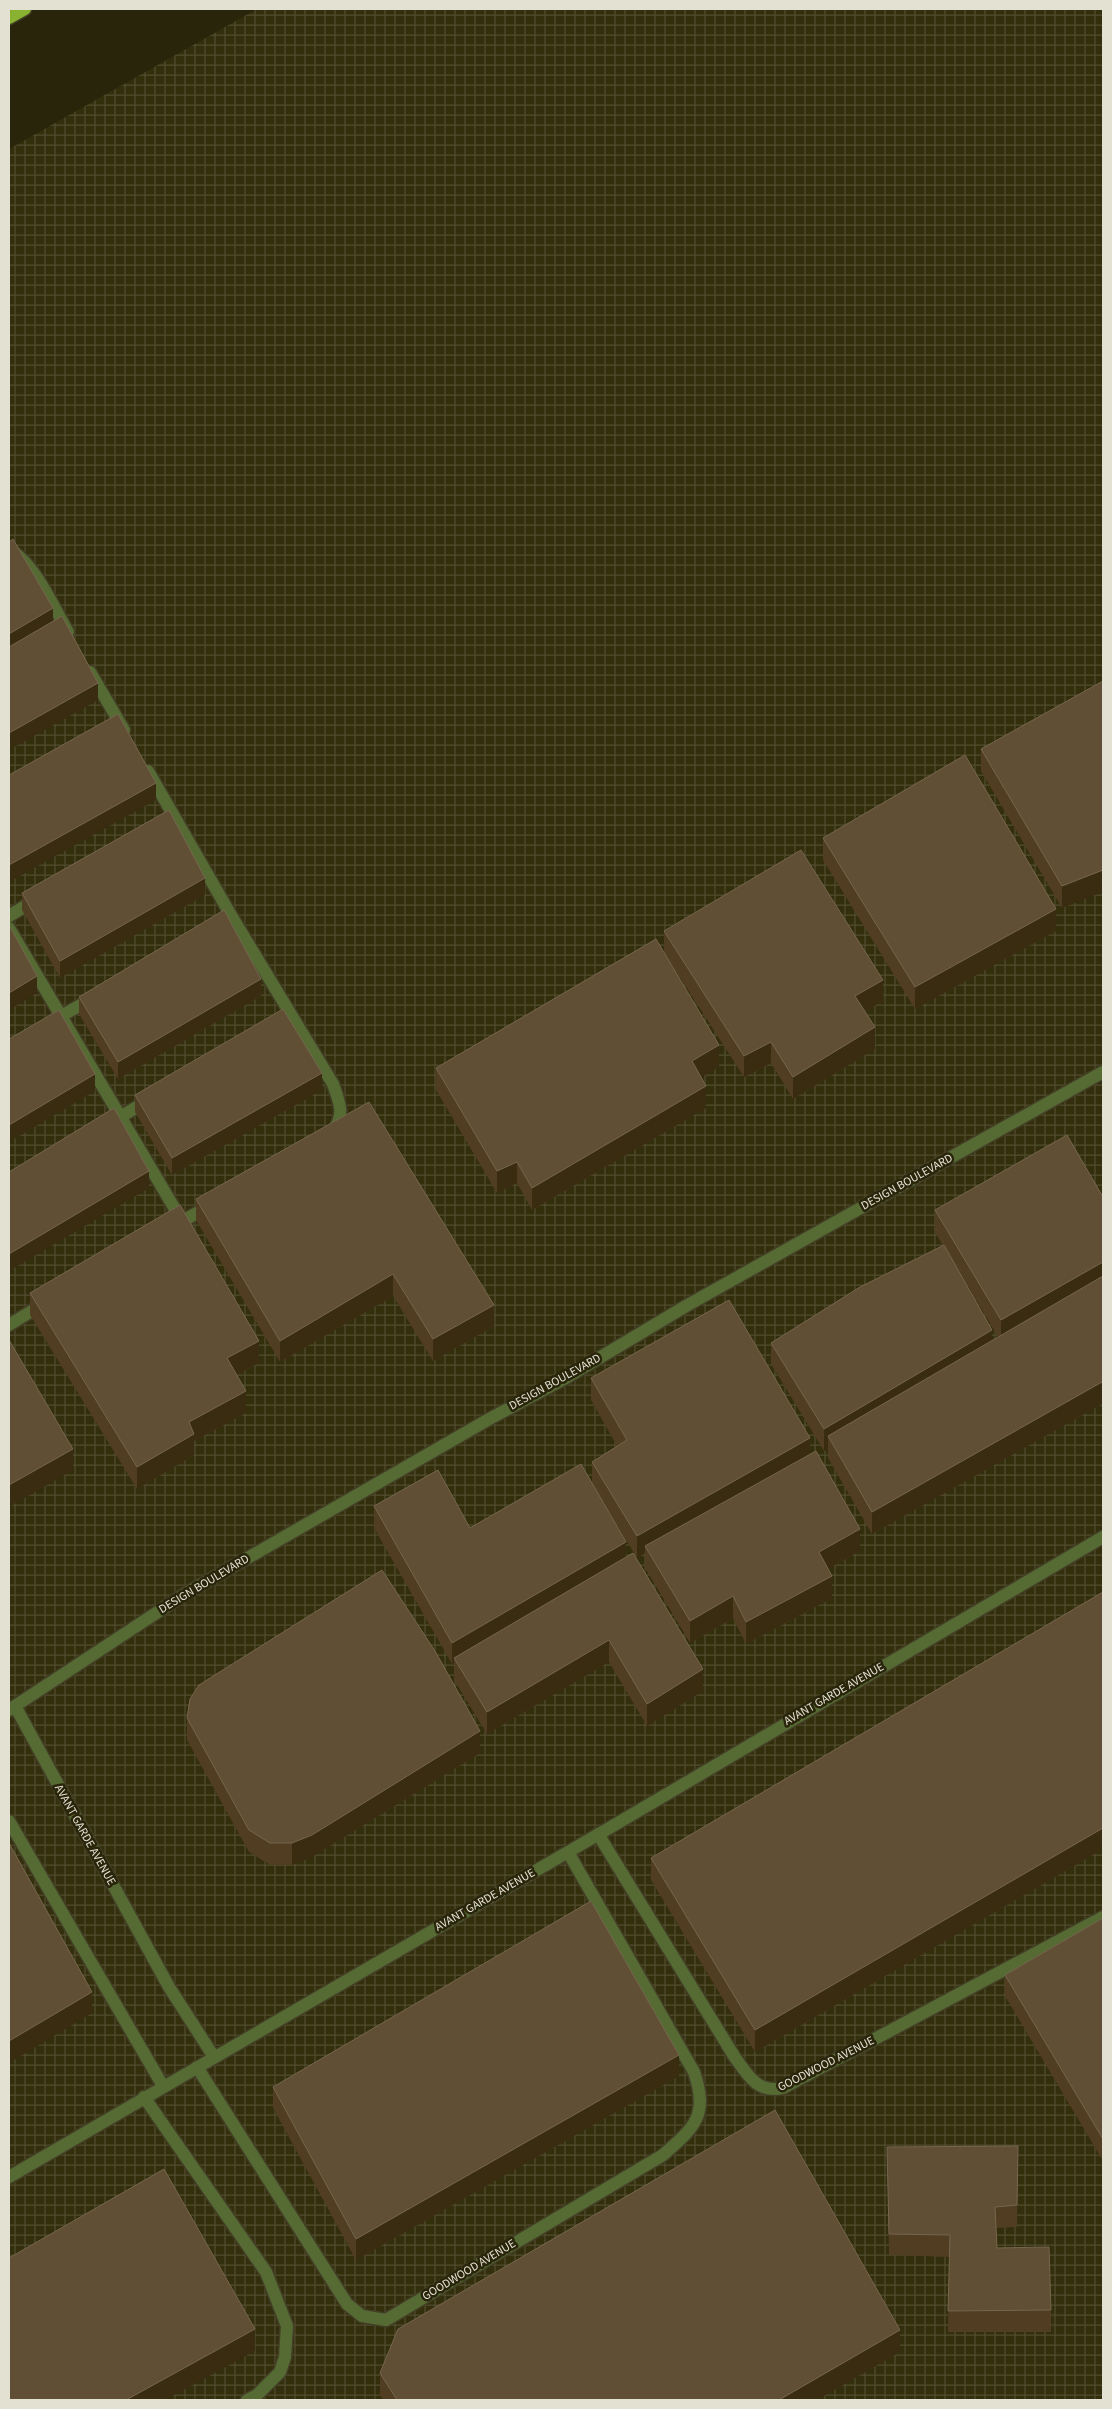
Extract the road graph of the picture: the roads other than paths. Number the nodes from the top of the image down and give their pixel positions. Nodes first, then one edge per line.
1 (25, 9) edge
2 (9, 18) edge
3 (9, 550) edge
4 (74, 643) edge
5 (83, 659) edge
6 (130, 740) edge
7 (140, 758) edge
8 (50, 891) edge
9 (9, 916) edge
10 (9, 928) edge
11 (104, 992) edge
12 (62, 1016) junction
13 (47, 1025) edge
14 (1103, 1072) edge
15 (163, 1092) edge
16 (120, 1117) junction
17 (103, 1127) edge
18 (326, 1138) edge
19 (224, 1197) edge
20 (182, 1221) junction
21 (166, 1231) edge
22 (51, 1300) edge
23 (9, 1324) edge
24 (1103, 1537) edge
25 (12, 1708) edge
26 (9, 1821) edge
27 (598, 1834) junction
28 (568, 1852) junction
29 (1103, 1916) edge
30 (214, 2057) junction
31 (197, 2067) junction
32 (163, 2086) junction
33 (144, 2097) junction
34 (9, 2177) edge
35 (247, 2400) edge

1 - 2 main road
3 - 4 street
5 - 6 street
7 - 18 street
8 - 9 street
10 - 12 street
11 - 12 street
12 - 13 street
12 - 16 street
14 - 25 street, DESIGN BOULEVARD
15 - 16 street
16 - 17 street
16 - 20 street
19 - 20 street
20 - 21 street
22 - 23 street
24 - 27 street, AVANT GARDE AVENUE
25 - 30 street, AVANT GARDE AVENUE
26 - 32 street
27 - 28 street, AVANT GARDE AVENUE
27 - 29 street, GOODWOOD AVENUE
28 - 30 street, AVANT GARDE AVENUE
28 - 31 street, GOODWOOD AVENUE
30 - 31 street
31 - 32 street
32 - 33 street
33 - 34 street
33 - 35 street

